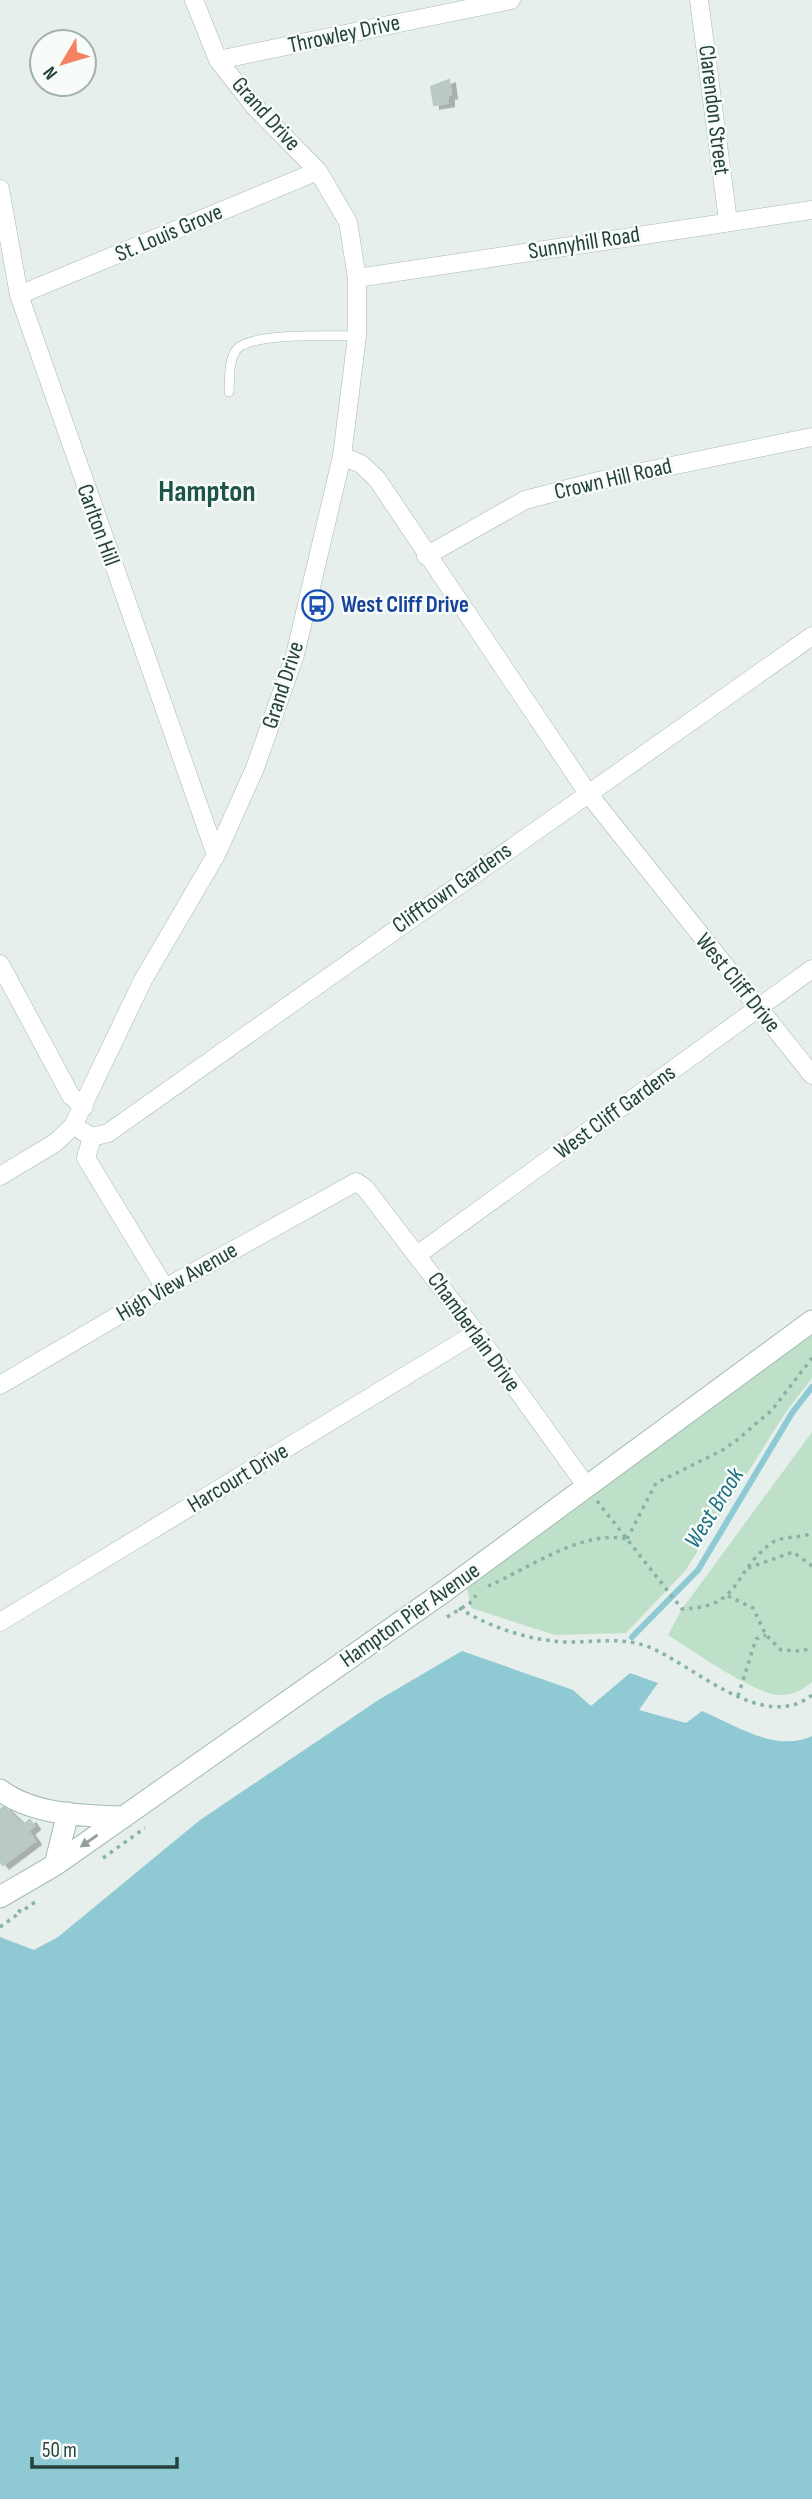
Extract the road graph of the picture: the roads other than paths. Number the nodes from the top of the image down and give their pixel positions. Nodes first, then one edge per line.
1 (194, 0) edge
2 (511, 0) edge
3 (699, 0) edge
4 (218, 60) junction
5 (318, 171) junction
6 (0, 189) edge
7 (812, 210) edge
8 (728, 220) junction
9 (357, 278) junction
10 (19, 295) junction
11 (357, 336) junction
12 (229, 392) dead end
13 (812, 437) edge
14 (342, 456) junction
15 (426, 556) junction
16 (812, 636) edge
17 (587, 792) junction
18 (216, 855) junction
19 (0, 964) edge
20 (812, 969) edge
21 (758, 1009) junction
22 (812, 1075) edge
23 (84, 1107) junction
24 (73, 1126) junction
25 (92, 1137) junction
26 (0, 1176) edge
27 (356, 1182) joint
28 (417, 1255) junction
29 (165, 1288) junction
30 (812, 1321) edge
31 (476, 1333) junction
32 (0, 1385) edge
33 (587, 1487) junction
34 (0, 1622) edge
35 (0, 1790) edge
36 (68, 1813) junction
37 (124, 1817) junction
38 (55, 1864) junction
39 (0, 1897) edge

1 - 4 street, Grand Drive
2 - 4 street, Throwley Drive
3 - 8 street, Clarendon Street
4 - 5 street, Grand Drive
5 - 9 street, Grand Drive
5 - 10 street, St. Louis Grove
6 - 10 street, Carlton Hill
7 - 8 street, Sunnyhill Road
8 - 9 street, Sunnyhill Road
9 - 11 street, Grand Drive
10 - 18 street, Carlton Hill
11 - 12 lane
11 - 14 street, Grand Drive
13 - 15 street, Crown Hill Road
14 - 15 street, West Cliff Drive
14 - 18 street, Grand Drive
15 - 17 street, West Cliff Drive
16 - 17 street, Clifftown Gardens
17 - 21 street, West Cliff Drive
17 - 25 street, Clifftown Gardens
18 - 23 street, Grand Drive
19 - 23 street
20 - 21 street, West Cliff Gardens
21 - 22 street, West Cliff Drive
21 - 28 street, West Cliff Gardens
23 - 24 street, Grand Drive
24 - 25 street
24 - 26 street, Grand Drive
25 - 29 street
27 - 28 street, Chamberlain Drive
27 - 29 street, High View Avenue
28 - 31 street, Chamberlain Drive
29 - 32 street, High View Avenue
30 - 33 street, Hampton Pier Avenue
31 - 33 street, Chamberlain Drive
31 - 34 street, Harcourt Drive
33 - 37 street, Hampton Pier Avenue
35 - 36 street
36 - 37 street
36 - 38 street
37 -> 38 street, Hampton Pier Avenue
38 - 39 street, Hampton Pier Avenue

